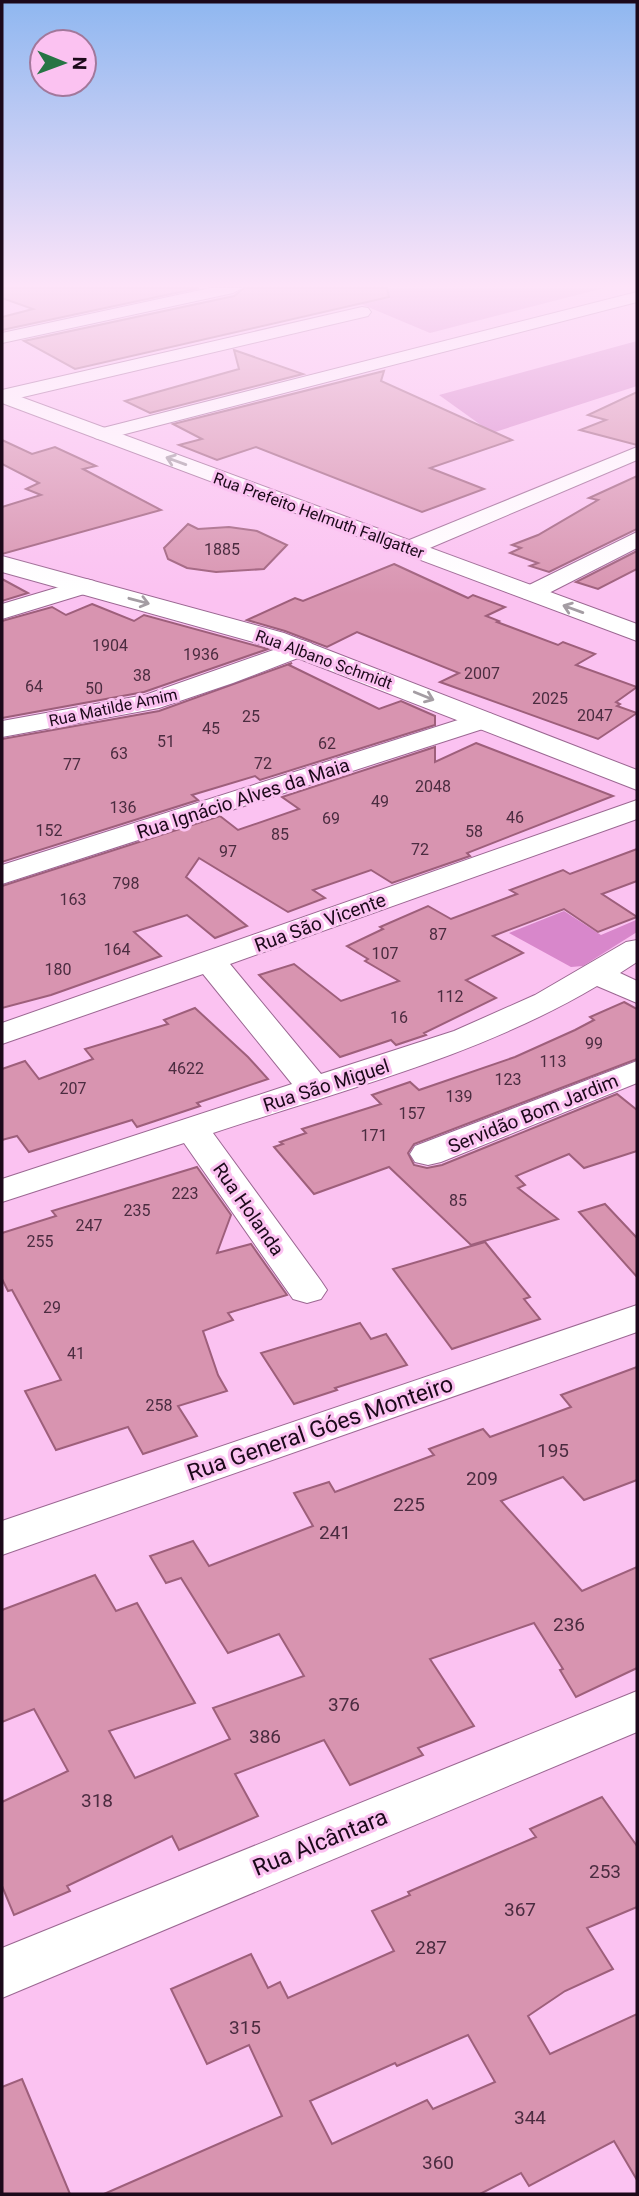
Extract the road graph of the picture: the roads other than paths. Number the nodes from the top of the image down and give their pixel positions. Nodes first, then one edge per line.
1 (26, 390) edge
2 (272, 390) edge
3 (2, 396) edge
4 (102, 434) junction
5 (637, 453) edge
6 (637, 540) edge
7 (410, 548) junction
8 (2, 564) edge
9 (86, 586) junction
10 (531, 593) junction
11 (2, 612) edge
12 (637, 633) edge
13 (302, 648) junction
14 (483, 720) junction
15 (2, 729) edge
16 (637, 781) edge
17 (637, 809) edge
18 (2, 874) edge
19 (637, 949) edge
20 (210, 961) junction
21 (597, 974) junction
22 (637, 993) edge
23 (2, 1034) edge
24 (637, 1071) edge
25 (314, 1088) junction
26 (192, 1129) junction
27 (428, 1154) dead end
28 (2, 1191) edge
29 (307, 1290) dead end
30 (637, 1318) edge
31 (2, 1538) edge
32 (637, 1711) edge
33 (2, 1973) edge

1 - 3 street
2 - 4 street
3 - 4 main road, Rua Prefeito Helmuth Fallgatter
7 -> 4 main road, Rua Prefeito Helmuth Fallgatter
5 - 7 street
6 - 10 street
7 - 10 main road, Rua Prefeito Helmuth Fallgatter
8 - 9 main road, Rua Albano Schmidt
9 - 11 street
9 -> 13 main road, Rua Albano Schmidt
12 -> 10 main road, Rua Prefeito Helmuth Fallgatter
13 -> 14 main road, Rua Albano Schmidt
13 - 15 street, Rua Matilde Amim
14 - 16 main road, Rua Albano Schmidt
14 - 18 street, Rua Ignácio Alves da Maia
17 - 20 street, Rua São Vicente
19 - 21 street, Rua São Miguel
20 - 23 street, Rua São Vicente
20 - 25 street
21 - 22 street
21 - 25 street, Rua São Miguel
24 - 27 street, Servidão Bom Jardim
25 - 26 street, Rua São Miguel
26 - 28 street, Rua São Miguel
26 - 29 street, Rua Holanda
30 - 31 street, Rua General Góes Monteiro
32 - 33 street, Rua Alcântara

